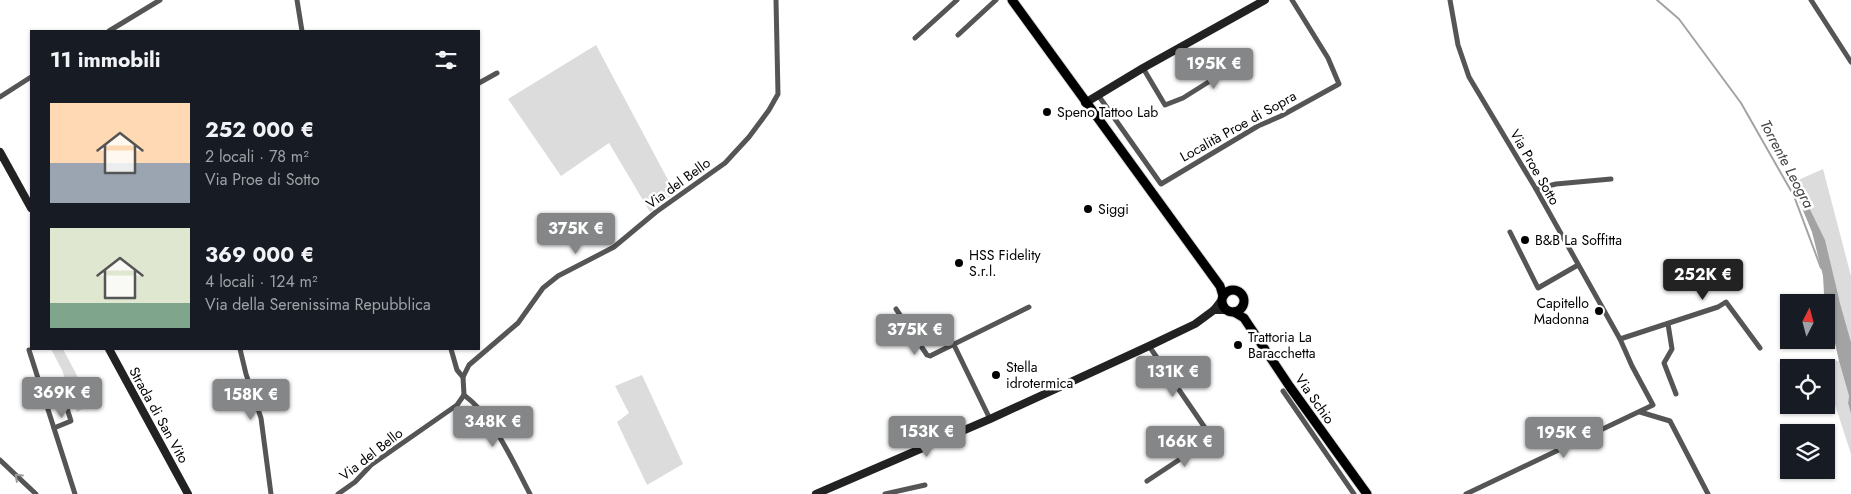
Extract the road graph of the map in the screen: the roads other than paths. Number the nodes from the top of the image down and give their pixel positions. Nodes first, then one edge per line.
1 (160, 0) edge
2 (297, 0) edge
3 (776, 0) edge
4 (957, 0) edge
5 (996, 0) edge
6 (1012, 0) edge
7 (1265, 0) edge
8 (1292, 0) edge
9 (1450, 0) edge
10 (1811, 0) edge
11 (110, 30) edge
12 (302, 30) edge
13 (958, 35) dead end
14 (915, 38) dead end
15 (1851, 62) edge
16 (1234, 66) dead end
17 (1143, 68) junction
18 (497, 73) dead end
19 (30, 78) edge
20 (480, 82) edge
21 (1098, 95) junction
22 (0, 97) edge
23 (1085, 103) junction
24 (0, 152) edge
25 (1611, 179) dead end
26 (1536, 189) junction
27 (30, 206) edge
28 (1510, 232) dead end
29 (1578, 265) junction
30 (1220, 286) junction
31 (1231, 290) junction
32 (1226, 305) junction
33 (1242, 306) junction
34 (1029, 307) dead end
35 (896, 309) dead end
36 (1244, 318) junction
37 (1668, 324) junction
38 (1620, 339) junction
39 (954, 345) junction
40 (1149, 346) junction
41 (1760, 348) dead end
42 (29, 350) dead end
43 (110, 350) edge
44 (240, 350) edge
45 (451, 350) edge
46 (463, 377) junction
47 (40, 385) junction
48 (1283, 391) dead end
49 (1676, 394) dead end
50 (464, 396) junction
51 (1640, 412) junction
52 (990, 419) junction
53 (54, 428) junction
54 (0, 460) edge
55 (1147, 481) dead end
56 (925, 485) dead end
57 (36, 494) edge
58 (75, 494) edge
59 (188, 494) edge
60 (271, 494) edge
61 (338, 494) edge
62 (530, 494) edge
63 (817, 494) edge
64 (885, 494) edge
65 (1354, 494) edge
66 (1367, 494) edge
67 (1466, 494) edge
68 (1708, 494) edge

1 - 11 street
2 - 12 street
3 - 46 street, Via del Bello
4 - 14 street
5 - 13 street
6 - 23 main road
7 - 17 main road
8 - 21 street, Località Proe di Sopra
9 - 26 street, Via Proe Sotto
10 - 15 street
16 - 17 street
17 - 21 main road
18 - 20 street
19 - 22 street
21 - 23 main road
23 - 30 main road
24 - 27 main road
25 - 26 street
26 - 29 street, Via Proe Sotto
28 - 29 street
29 - 38 street, Via Proe Sotto
30 - 31 main road
30 - 32 main road
31 - 32 main road
31 - 33 main road
32 - 33 main road
32 - 36 main road, Via Schio
32 - 40 main road
33 - 36 main road, Via Schio
34 - 39 street
35 - 39 street
36 - 66 main road, Via Schio
37 - 38 street
37 - 41 street
37 - 49 street
38 - 51 street, Via Proe Sotto
39 - 52 street
40 - 52 main road
40 - 55 street
42 - 47 street
43 - 59 main road, Strada di San Vito
44 - 60 street
45 - 46 street
46 - 50 street
47 - 53 street
47 - 53 street
48 - 65 street, Via Schio
50 - 61 street, Via del Bello
50 - 62 street
51 - 67 street
51 - 68 street
52 - 63 main road
53 - 58 street
57 -> 54 street
56 - 64 street

